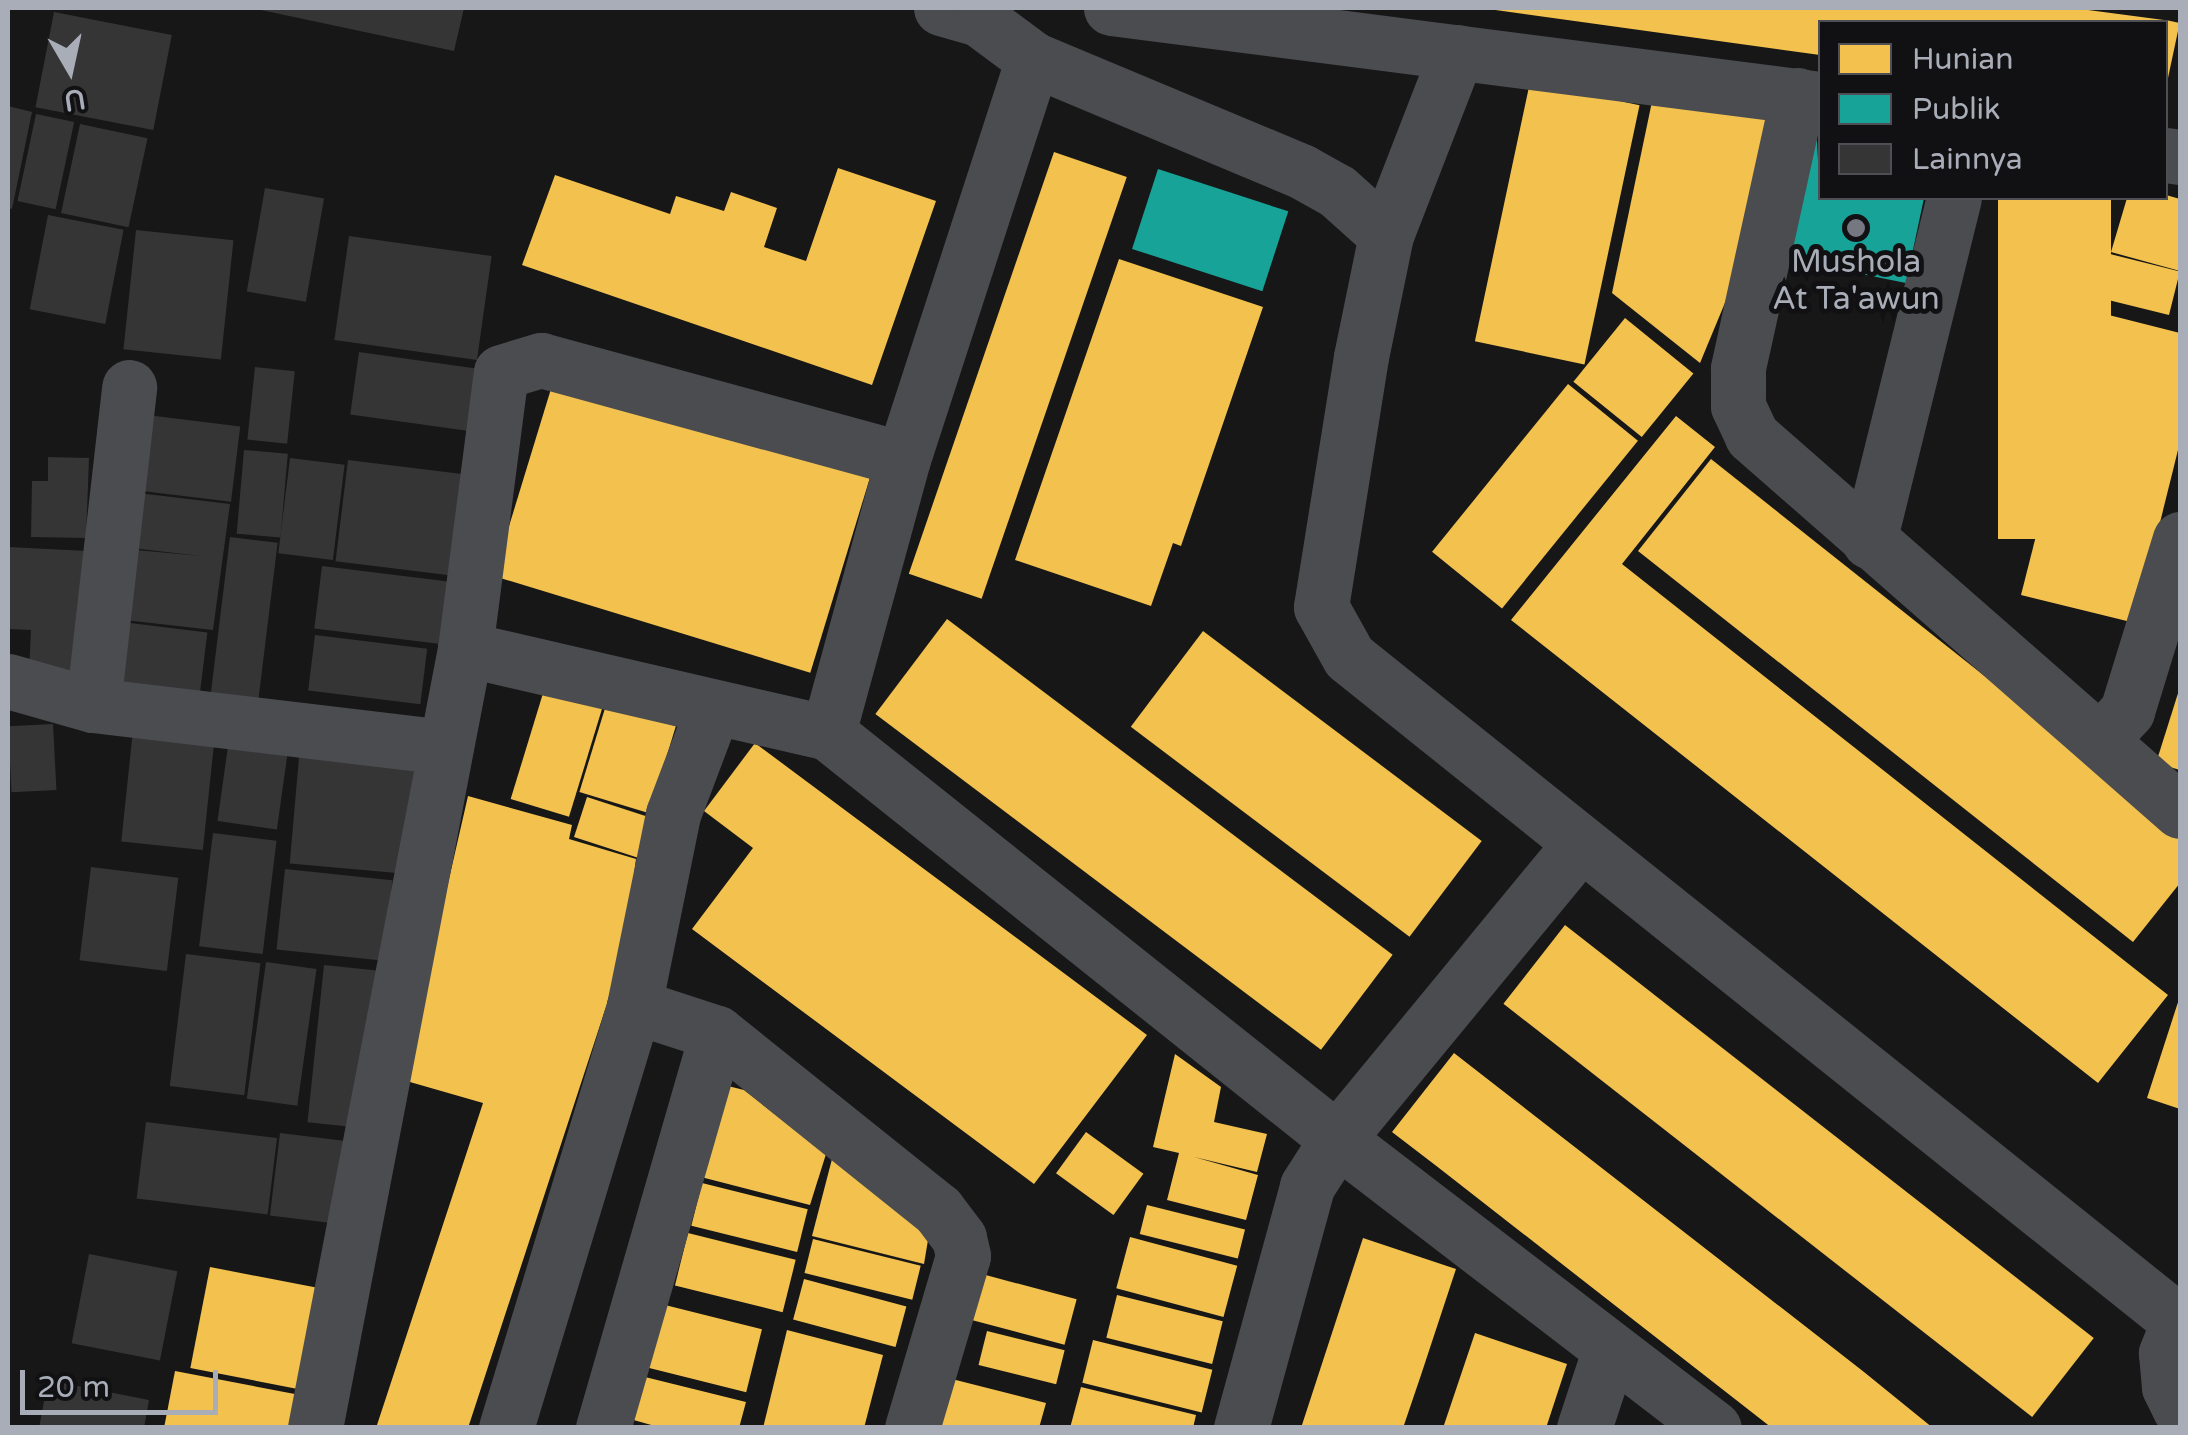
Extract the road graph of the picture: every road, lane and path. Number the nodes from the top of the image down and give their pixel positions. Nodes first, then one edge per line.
1 (1111, 8) edge
2 (980, 11) edge
3 (1457, 52) junction
4 (1033, 60) junction
5 (1809, 97) edge
6 (1954, 200) edge
7 (1386, 235) junction
8 (129, 388) dead end
9 (903, 458) junction
10 (2180, 539) edge
11 (1869, 541) junction
12 (465, 648) junction
13 (8, 681) edge
14 (93, 705) junction
15 (713, 708) junction
16 (828, 733) junction
17 (2100, 740) junction
18 (446, 747) junction
19 (2180, 810) edge
20 (1580, 844) junction
21 (634, 1006) junction
22 (717, 1032) junction
23 (1337, 1139) junction
24 (2179, 1320) edge
25 (1610, 1349) junction
26 (2180, 1410) edge
27 (315, 1428) edge
28 (506, 1428) edge
29 (603, 1428) edge
30 (912, 1428) edge
31 (1241, 1428) edge
32 (1584, 1428) edge
33 (1714, 1428) edge

1 - 3 street
2 - 4 street
3 - 5 street
3 - 7 street
4 - 7 street
4 - 9 street
5 - 11 street
6 - 11 street
7 - 20 street
8 - 14 street
9 - 12 street
9 - 16 street
10 - 17 street
11 - 17 street
12 - 15 street
12 - 18 street
13 - 14 street
14 - 18 street
15 - 16 street
15 - 21 street
16 - 23 street
17 - 19 street
18 - 27 street
20 - 23 street
20 - 24 street
21 - 22 street
21 - 28 street
22 - 29 street
22 - 30 street
23 - 25 street
23 - 31 street
24 - 26 street
25 - 32 street
25 - 33 street

